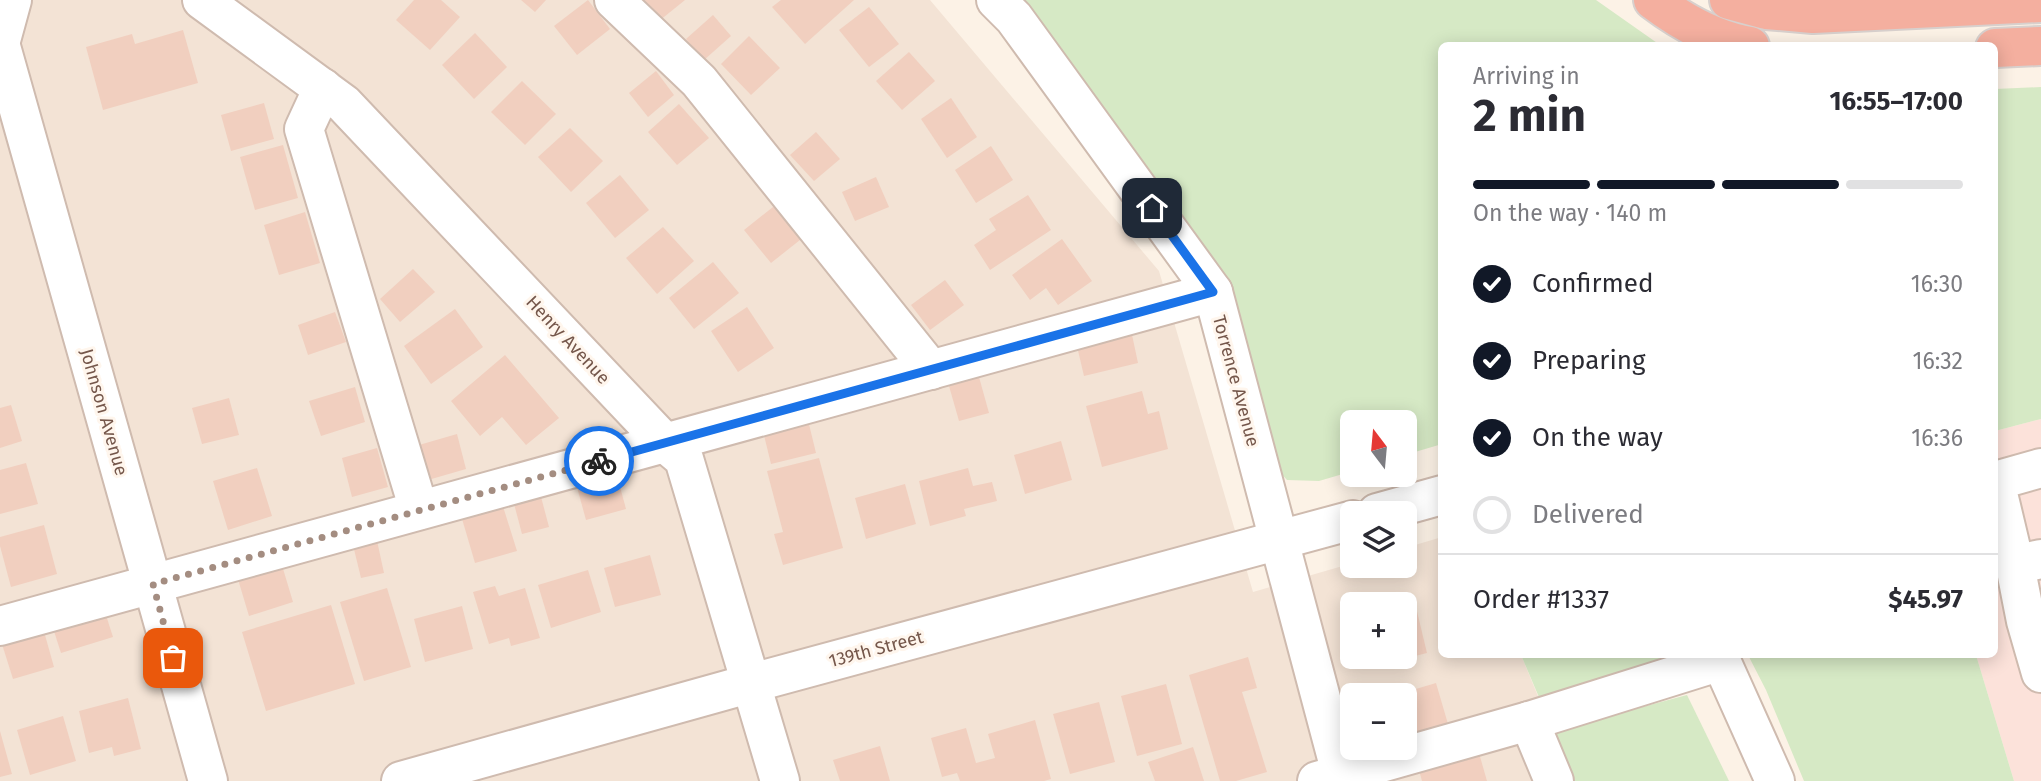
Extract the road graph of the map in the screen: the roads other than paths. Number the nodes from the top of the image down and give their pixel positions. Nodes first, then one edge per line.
1 (12, 0) edge
2 (202, 0) edge
3 (614, 0) edge
4 (996, 0) edge
5 (1653, 0) edge
6 (1729, 0) edge
7 (1960, 4) edge
8 (2041, 4) edge
9 (1732, 42) edge
10 (0, 44) edge
11 (2041, 46) edge
12 (1998, 48) edge
13 (323, 88) junction
14 (1213, 292) junction
15 (931, 370) junction
16 (665, 443) junction
17 (2041, 468) edge
18 (1998, 480) edge
19 (1998, 488) edge
20 (1438, 496) edge
21 (1417, 502) edge
22 (419, 510) junction
23 (1340, 524) edge
24 (1278, 541) junction
25 (2028, 562) edge
26 (153, 584) junction
27 (0, 626) edge
28 (1719, 658) edge
29 (2041, 673) edge
30 (752, 683) junction
31 (1529, 721) junction
32 (1334, 779) edge
33 (208, 781) edge
34 (401, 781) edge
35 (780, 781) edge
36 (1554, 781) edge
37 (1775, 781) edge

1 - 10 street
2 - 13 street, Henry Avenue
3 - 15 street
4 - 14 street, Torrence Avenue
5 - 9 highway
6 - 7 highway
7 - 8 highway
10 - 26 street, Johnson Avenue
11 - 12 highway
13 - 16 street, Henry Avenue
13 - 22 street
14 - 15 street
14 - 24 street, Torrence Avenue
15 - 16 street
16 - 22 street
16 - 30 street, Henry Avenue
17 - 18 street
19 - 25 street
20 - 21 street
22 - 26 street
23 - 24 street, 139th Street
24 - 30 street, 139th Street
24 - 32 street, Torrence Avenue
25 - 29 street
26 - 27 street
26 - 33 street, Johnson Avenue
28 - 31 street
28 - 37 street
30 - 34 street, 139th Street
30 - 35 street, Henry Avenue
31 - 32 street
31 - 36 street

